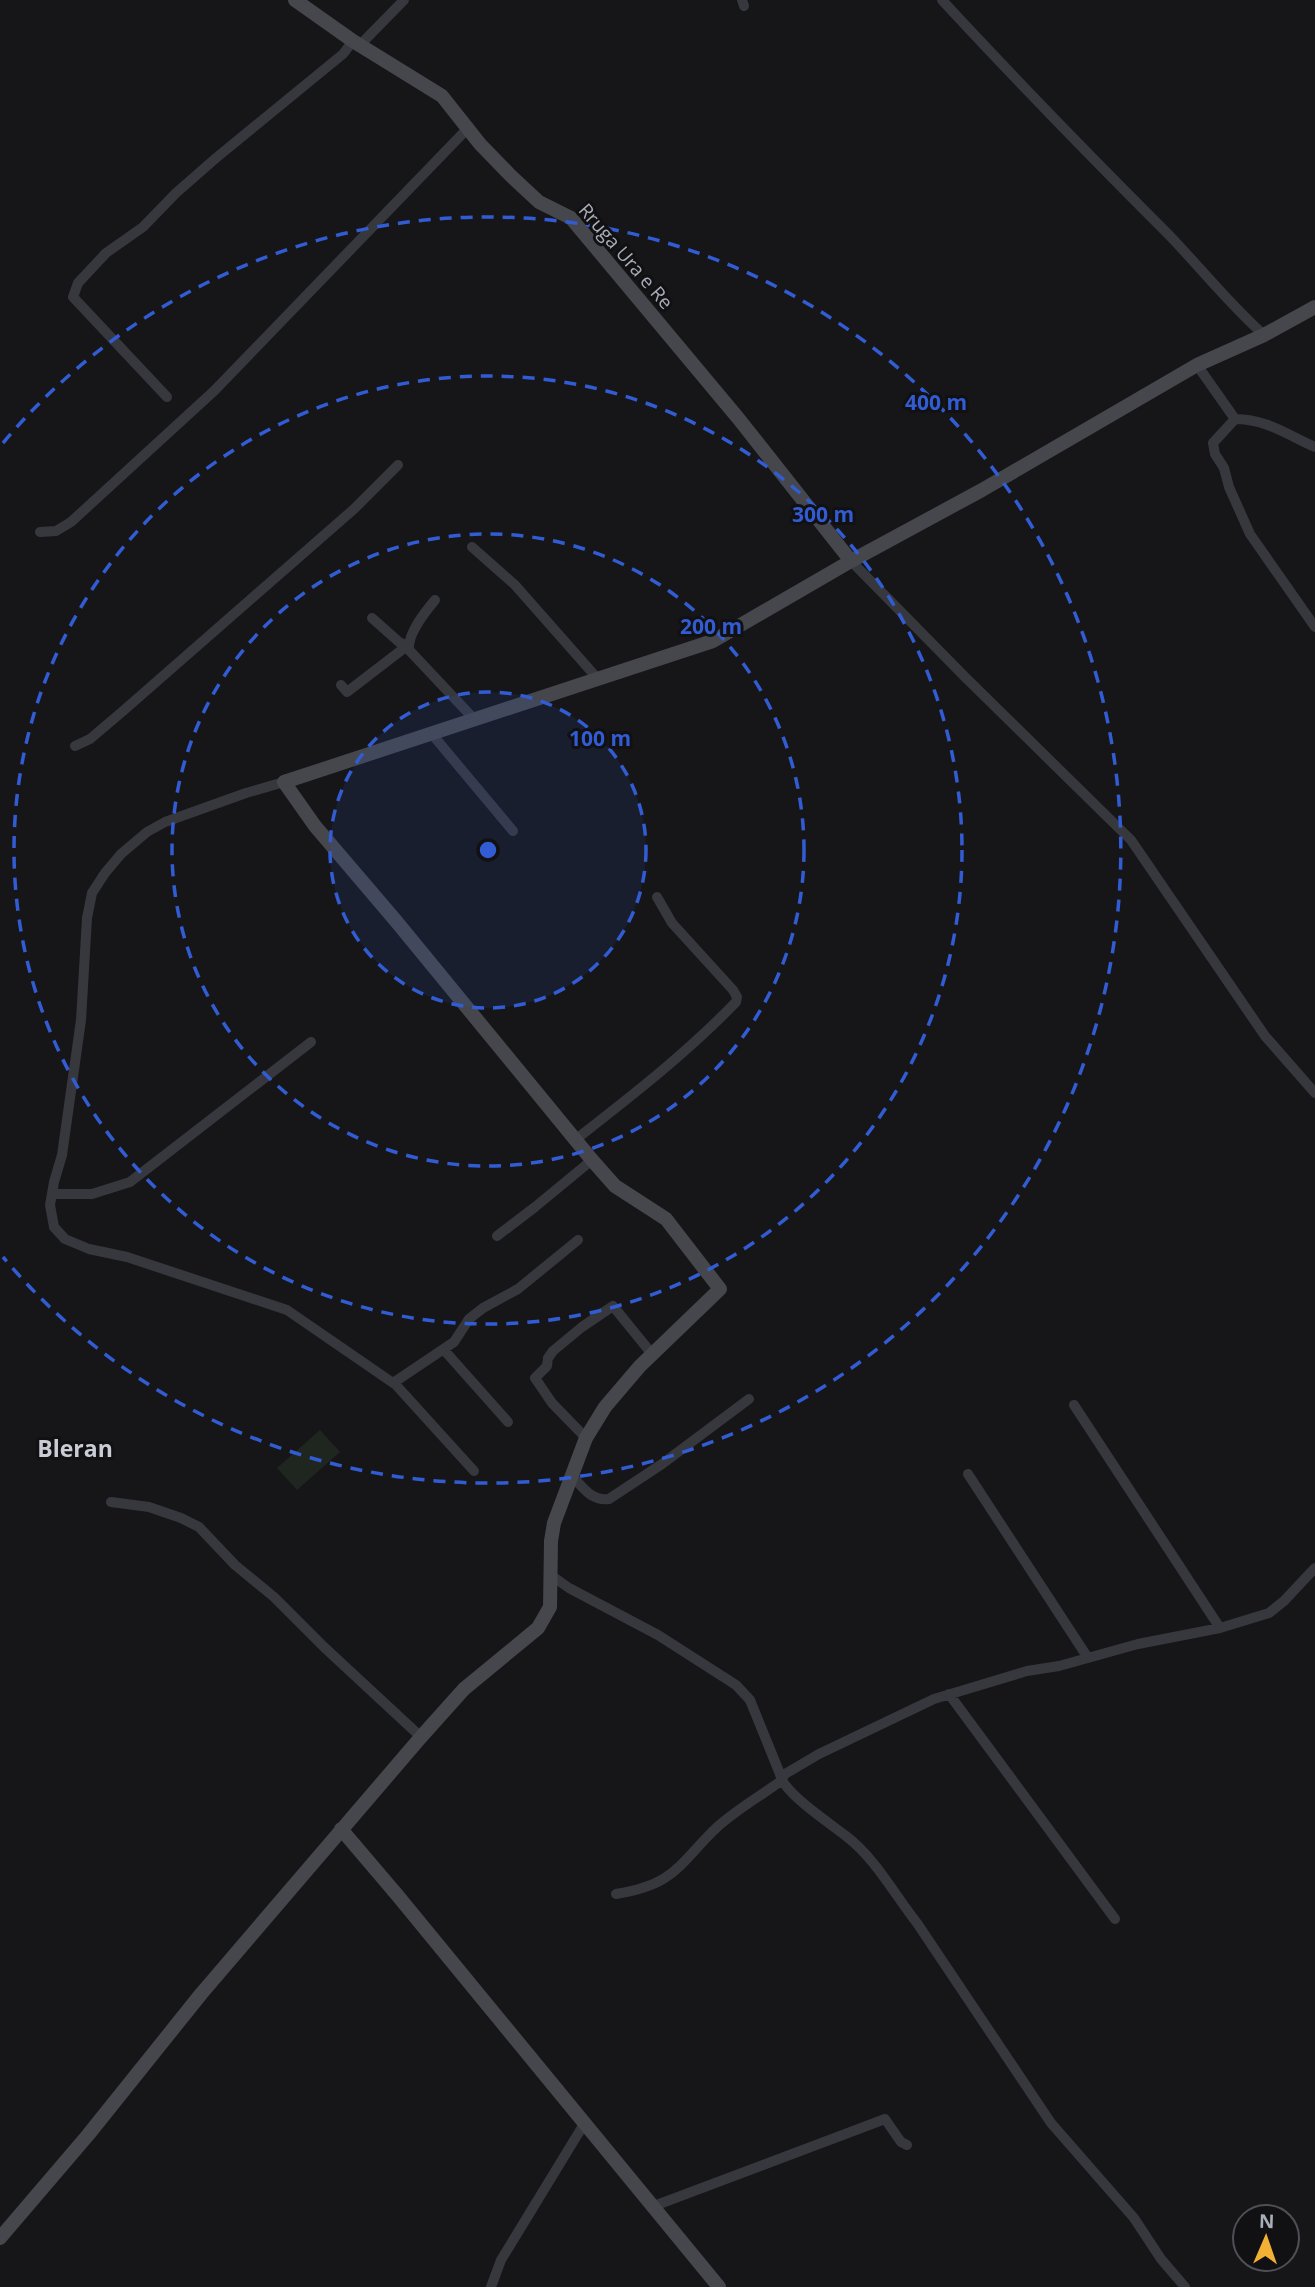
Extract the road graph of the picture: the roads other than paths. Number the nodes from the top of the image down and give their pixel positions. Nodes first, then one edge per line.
1 (295, 0) edge
2 (404, 0) edge
3 (942, 0) edge
4 (357, 43) junction
5 (469, 127) junction
6 (1315, 307) edge
7 (1264, 335) junction
8 (1197, 365) junction
9 (167, 397) dead end
10 (1236, 419) junction
11 (1315, 447) edge
12 (398, 465) dead end
13 (40, 532) dead end
14 (472, 547) dead end
15 (851, 561) junction
16 (435, 600) dead end
17 (372, 618) dead end
18 (1315, 627) edge
19 (409, 647) junction
20 (597, 678) junction
21 (341, 685) dead end
22 (474, 719) junction
23 (431, 733) junction
24 (75, 746) dead end
25 (284, 782) junction
26 (513, 831) dead end
27 (657, 897) dead end
28 (311, 1042) dead end
29 (1315, 1093) edge
30 (575, 1140) junction
31 (592, 1160) junction
32 (52, 1194) junction
33 (497, 1236) dead end
34 (578, 1240) dead end
35 (444, 1350) junction
36 (652, 1354) junction
37 (393, 1384) junction
38 (749, 1399) dead end
39 (1074, 1405) dead end
40 (508, 1422) dead end
41 (586, 1438) junction
42 (474, 1471) dead end
43 (968, 1474) dead end
44 (573, 1478) junction
45 (111, 1502) dead end
46 (1315, 1568) edge
47 (552, 1576) junction
48 (1220, 1628) junction
49 (1088, 1658) junction
50 (950, 1694) junction
51 (421, 1737) junction
52 (781, 1781) junction
53 (341, 1829) junction
54 (616, 1894) dead end
55 (1115, 1919) dead end
56 (584, 2124) junction
57 (907, 2145) dead end
58 (654, 2206) junction
59 (0, 2238) edge
60 (491, 2287) edge
61 (719, 2287) edge
62 (1185, 2287) edge

1 - 4 street, Rruga Ura e Re
2 - 4 street
3 - 7 street
4 - 5 street, Rruga Ura e Re
4 - 9 street
5 - 13 street
5 - 15 street, Rruga Ura e Re
6 - 7 street
7 - 8 street
8 - 10 street
8 - 15 street
10 - 11 street
10 - 18 street
12 - 24 street
14 - 20 street
15 - 20 street
15 - 29 street
16 - 19 street
17 - 19 street
19 - 21 street
19 - 22 street
20 - 22 street
22 - 23 street
23 - 25 street
23 - 26 street
25 - 30 street
25 - 32 street
27 - 30 street
28 - 32 street
30 - 31 street
31 - 33 street
31 - 36 street
32 - 37 street
34 - 35 street
35 - 37 street
35 - 40 street
36 - 41 street
36 - 41 street
37 - 42 street
38 - 44 street
39 - 48 street
41 - 44 street
43 - 49 street
44 - 47 street
45 - 51 street
46 - 48 street
47 - 51 street
47 - 52 street
48 - 49 street
49 - 50 street
50 - 52 street
50 - 55 street
51 - 53 street
52 - 54 street
52 - 62 street
53 - 56 street
53 - 59 street
56 - 58 street
56 - 60 street
57 - 58 street
58 - 61 street

